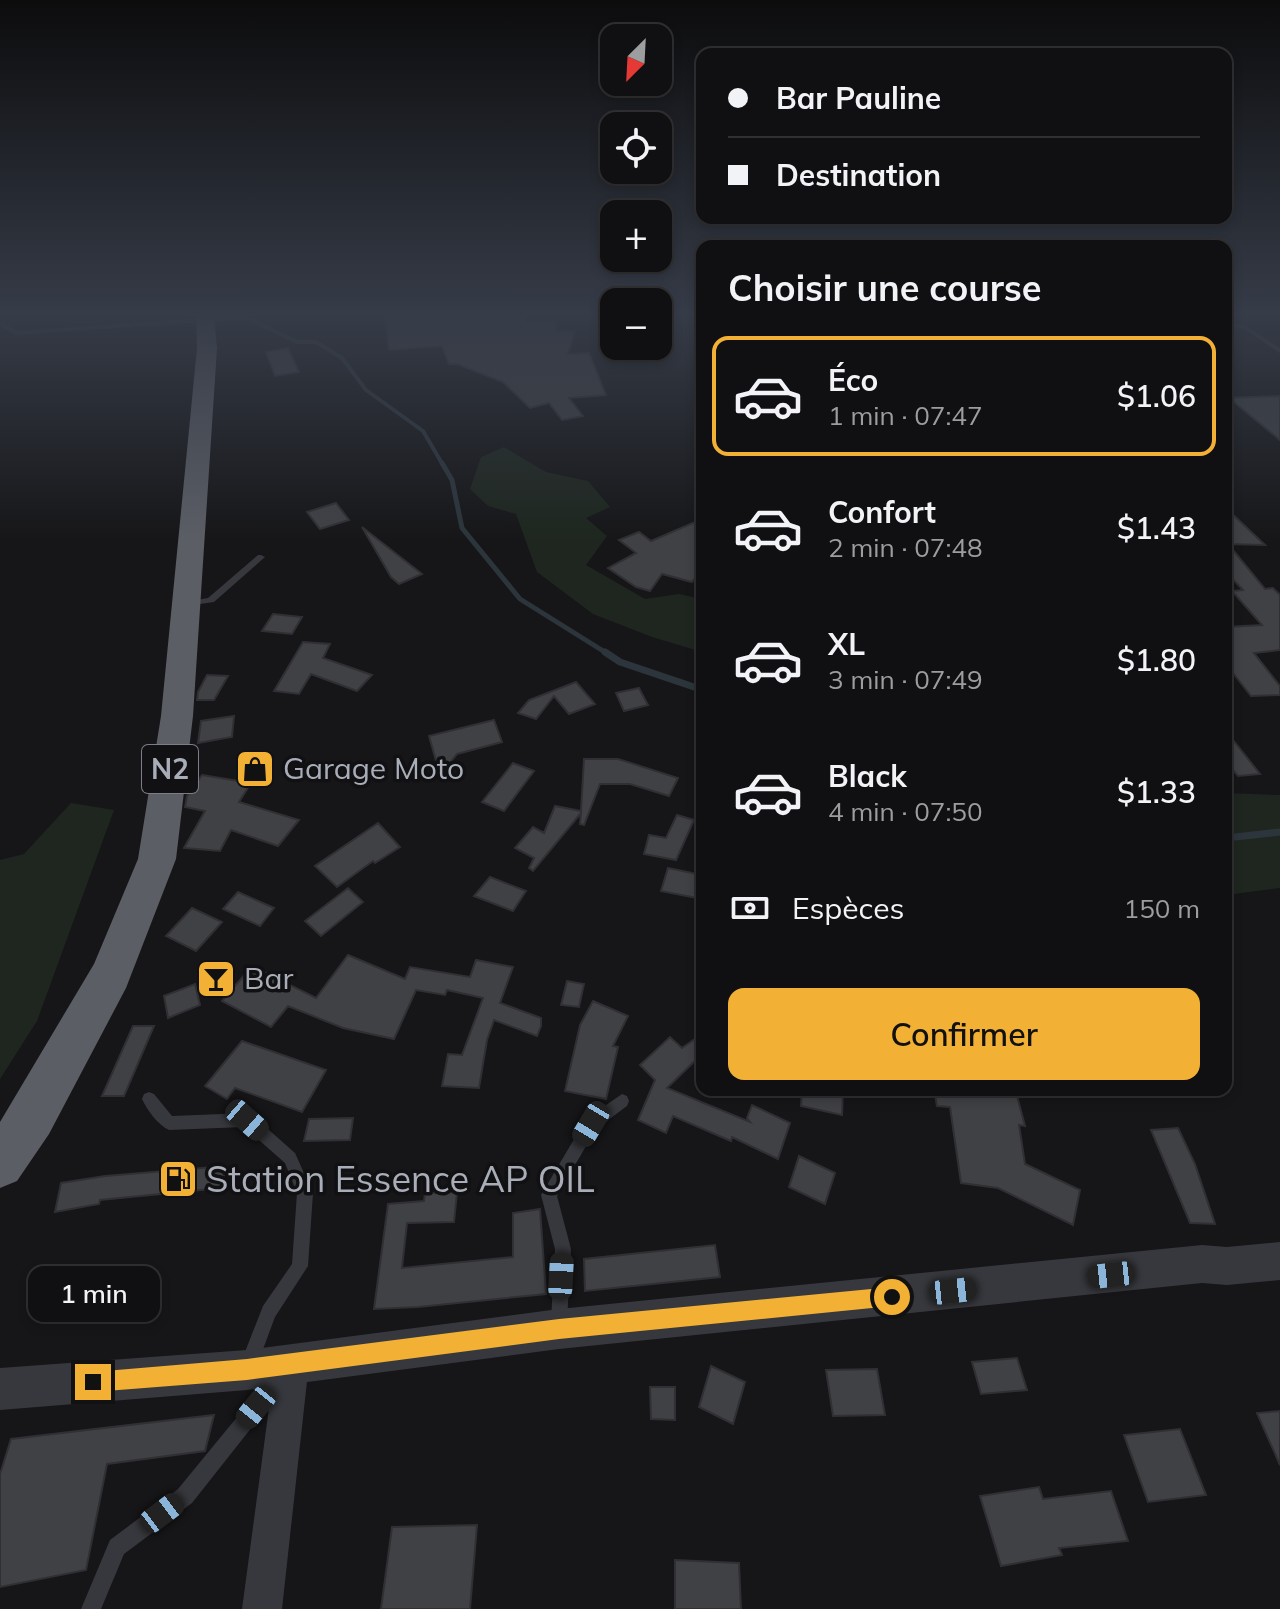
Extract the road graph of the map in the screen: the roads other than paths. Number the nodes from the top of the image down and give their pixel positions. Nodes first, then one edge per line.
1 (203, 392) edge
2 (261, 557) dead end
3 (184, 605) junction
4 (149, 1099) dead end
5 (622, 1101) dead end
6 (0, 1164) edge
7 (1280, 1261) edge
8 (559, 1329) junction
9 (292, 1363) junction
10 (247, 1370) junction
11 (0, 1389) edge
12 (91, 1609) edge
13 (262, 1609) edge

1 - 3 highway, N2
2 - 3 lane
3 - 6 highway, N2
4 - 10 lane
5 - 8 lane
7 - 8 street
8 - 9 street
9 - 10 street
9 - 12 lane
9 - 13 street
10 - 11 street

